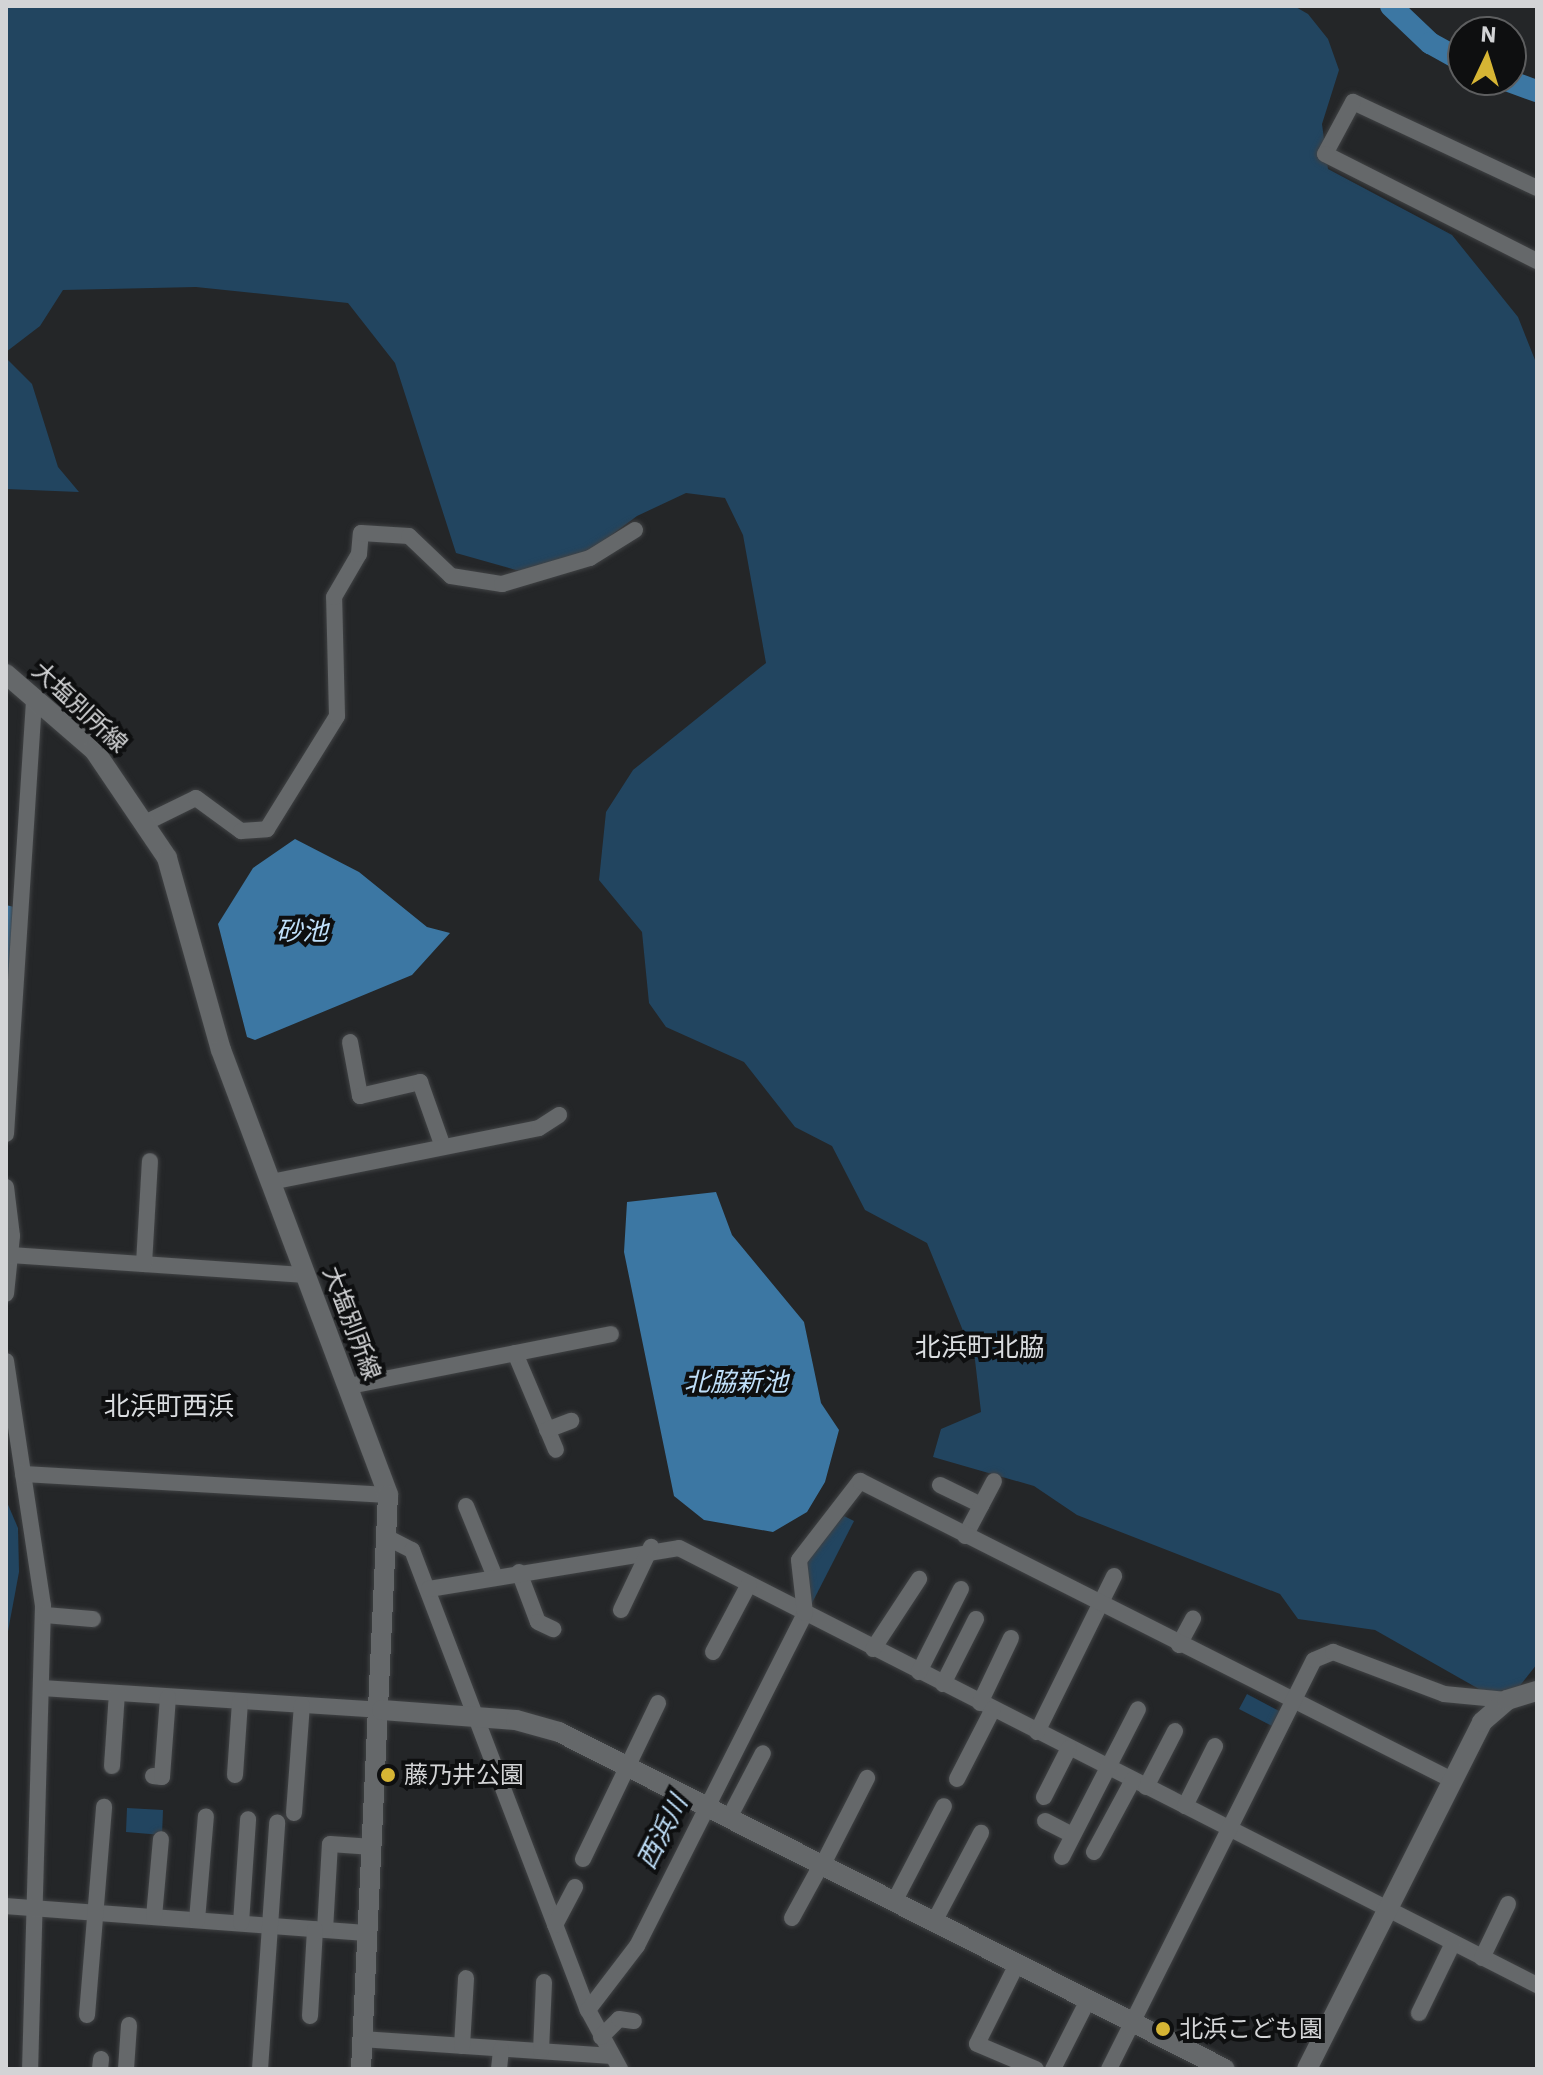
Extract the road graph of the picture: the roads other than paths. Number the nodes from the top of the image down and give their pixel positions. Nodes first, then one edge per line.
1 (1537, 188) edge
2 (1537, 261) edge
3 (635, 530) dead end
4 (6, 674) edge
5 (34, 698) junction
6 (149, 821) junction
7 (350, 1042) dead end
8 (559, 1115) dead end
9 (6, 1134) edge
10 (443, 1147) junction
11 (150, 1161) dead end
12 (271, 1182) junction
13 (6, 1187) edge
14 (11, 1255) junction
15 (144, 1264) junction
16 (305, 1275) junction
17 (6, 1294) edge
18 (611, 1334) dead end
19 (515, 1353) junction
20 (6, 1361) edge
21 (349, 1386) junction
22 (571, 1421) dead end
23 (543, 1429) junction
24 (556, 1450) dead end
25 (23, 1474) junction
26 (994, 1481) dead end
27 (940, 1485) dead end
28 (388, 1495) junction
29 (981, 1505) junction
30 (466, 1506) dead end
31 (965, 1536) junction
32 (390, 1539) junction
33 (651, 1547) junction
34 (519, 1572) junction
35 (1114, 1576) dead end
36 (495, 1577) junction
37 (919, 1579) dead end
38 (749, 1584) junction
39 (429, 1589) junction
40 (961, 1589) dead end
41 (1099, 1605) junction
42 (621, 1610) dead end
43 (805, 1613) junction
44 (44, 1615) junction
45 (93, 1619) dead end
46 (976, 1619) dead end
47 (1193, 1619) dead end
48 (553, 1629) dead end
49 (1011, 1638) dead end
50 (1179, 1645) junction
51 (873, 1649) junction
52 (713, 1652) dead end
53 (919, 1672) junction
54 (943, 1684) junction
55 (42, 1688) junction
56 (1537, 1691) edge
57 (117, 1693) junction
58 (168, 1697) junction
59 (1295, 1700) junction
60 (1507, 1700) junction
61 (240, 1701) junction
62 (658, 1703) dead end
63 (302, 1705) junction
64 (986, 1706) junction
65 (1138, 1709) dead end
66 (382, 1710) junction
67 (475, 1716) junction
68 (1175, 1731) dead end
69 (1037, 1732) junction
70 (1215, 1746) dead end
71 (1069, 1748) junction
72 (763, 1753) dead end
73 (112, 1766) dead end
74 (626, 1766) junction
75 (1108, 1768) junction
76 (235, 1775) dead end
77 (153, 1776) dead end
78 (867, 1778) dead end
79 (957, 1779) dead end
80 (1452, 1780) junction
81 (1140, 1784) junction
82 (1044, 1797) dead end
83 (944, 1806) dead end
84 (1185, 1806) junction
85 (104, 1807) dead end
86 (708, 1808) junction
87 (294, 1813) dead end
88 (206, 1816) dead end
89 (729, 1818) junction
90 (248, 1819) dead end
91 (1045, 1821) dead end
92 (277, 1823) dead end
93 (1230, 1829) junction
94 (981, 1833) dead end
95 (1073, 1835) junction
96 (161, 1839) dead end
97 (373, 1847) junction
98 (1094, 1852) dead end
99 (1062, 1857) dead end
100 (583, 1859) dead end
101 (822, 1865) junction
102 (575, 1887) dead end
103 (894, 1902) junction
104 (1508, 1904) dead end
105 (6, 1906) edge
106 (36, 1908) junction
107 (1388, 1911) junction
108 (95, 1913) junction
109 (154, 1917) junction
110 (792, 1918) dead end
111 (197, 1920) junction
112 (934, 1922) junction
113 (241, 1923) junction
114 (555, 1925) junction
115 (270, 1926) junction
116 (320, 1930) junction
117 (368, 1933) junction
118 (1453, 1943) junction
119 (1482, 1958) junction
120 (1017, 1964) junction
121 (466, 1978) dead end
122 (544, 1982) dead end
123 (1537, 1985) edge
124 (1088, 2000) junction
125 (588, 2010) junction
126 (1419, 2013) dead end
127 (87, 2015) dead end
128 (310, 2016) dead end
129 (634, 2021) dead end
130 (1133, 2023) junction
131 (129, 2025) dead end
132 (601, 2037) junction
133 (362, 2039) junction
134 (462, 2046) junction
135 (501, 2049) junction
136 (541, 2051) junction
137 (573, 2061) edge
138 (615, 2063) edge
139 (30, 2069) edge
140 (126, 2069) edge
141 (260, 2069) edge
142 (361, 2069) edge
143 (499, 2069) edge
144 (1036, 2069) edge
145 (1053, 2069) edge
146 (1109, 2069) edge
147 (1225, 2069) edge
148 (1307, 2069) edge

1 - 2 street
3 - 6 street
4 - 5 main road, 大塩別所線
5 - 6 main road, 大塩別所線
5 - 9 street
6 - 12 main road, 大塩別所線
7 - 10 street
8 - 10 street
10 - 12 street
11 - 15 street
12 - 16 main road, 大塩別所線
13 - 14 street
14 - 15 street
14 - 17 street
15 - 16 street
16 - 21 main road, 大塩別所線
18 - 19 street
19 - 21 street
19 - 23 street
20 - 25 street
21 - 28 main road, 大塩別所線
22 - 23 street
23 - 24 street
25 - 28 street
25 - 44 street
26 - 29 street
27 - 29 street
28 - 32 main road, 大塩別所線
29 - 31 street
30 - 36 street
31 - 41 street
31 - 43 street
32 - 39 street
32 - 66 main road, 大塩別所線
33 - 34 street
33 - 38 street
33 - 42 street
34 - 36 street
34 - 48 street
35 - 41 street
36 - 39 street
37 - 51 street
38 - 43 street
38 - 52 street
39 - 67 street
40 - 53 street
41 - 50 street
41 - 69 street
43 - 51 street
43 - 86 street
44 - 45 street
44 - 55 street
46 - 54 street
47 - 50 street
49 - 64 street
50 - 59 street
51 - 53 street
53 - 54 street
54 - 64 street
55 - 57 street
55 - 106 street
56 - 60 main road
57 - 58 street
57 - 73 street
58 - 61 street
58 - 77 street
59 - 60 street
59 - 80 street
59 - 93 street
60 - 80 main road
61 - 63 street
61 - 76 street
62 - 74 street
63 - 66 street
63 - 87 street
64 - 69 street
64 - 79 street
65 - 75 street
66 - 67 main road
66 - 97 main road, 大塩別所線
67 - 74 main road
67 - 114 street
68 - 81 street
69 - 71 street
70 - 84 street
71 - 75 street
71 - 82 street
72 - 89 street
74 - 86 main road
74 - 100 street
75 - 81 street
75 - 95 street
78 - 101 street
80 - 107 main road
81 - 84 street
81 - 98 street
83 - 103 street
84 - 93 street
85 - 108 street
86 - 89 main road
86 - 125 street
88 - 111 street
89 - 101 main road
90 - 113 street
91 - 95 street
92 - 115 street
93 - 107 street
93 - 130 street
94 - 112 street
95 - 99 street
96 - 109 street
97 - 116 street
97 - 117 main road, 大塩別所線
101 - 103 main road
101 - 110 street
102 - 114 street
103 - 112 main road
104 - 119 street
105 - 106 street
106 - 108 street
106 - 139 street
107 - 118 street
107 - 148 main road
108 - 109 street
108 - 127 street
109 - 111 street
111 - 113 street
112 - 120 main road
113 - 115 street
114 - 125 street
115 - 116 street
115 - 141 street
116 - 117 street
116 - 128 street
117 - 133 main road, 大塩別所線
118 - 119 street
118 - 126 street
119 - 123 street
120 - 124 main road
120 - 144 street
121 - 134 street
122 - 136 street
124 - 130 main road
124 - 145 street
125 - 132 street
129 - 132 street
130 - 146 street
130 - 147 main road
131 - 140 street
132 - 138 street
133 - 134 street
133 - 142 main road, 大塩別所線
134 - 135 street
135 - 136 street
135 - 143 street
136 - 137 street
137 - 138 street

